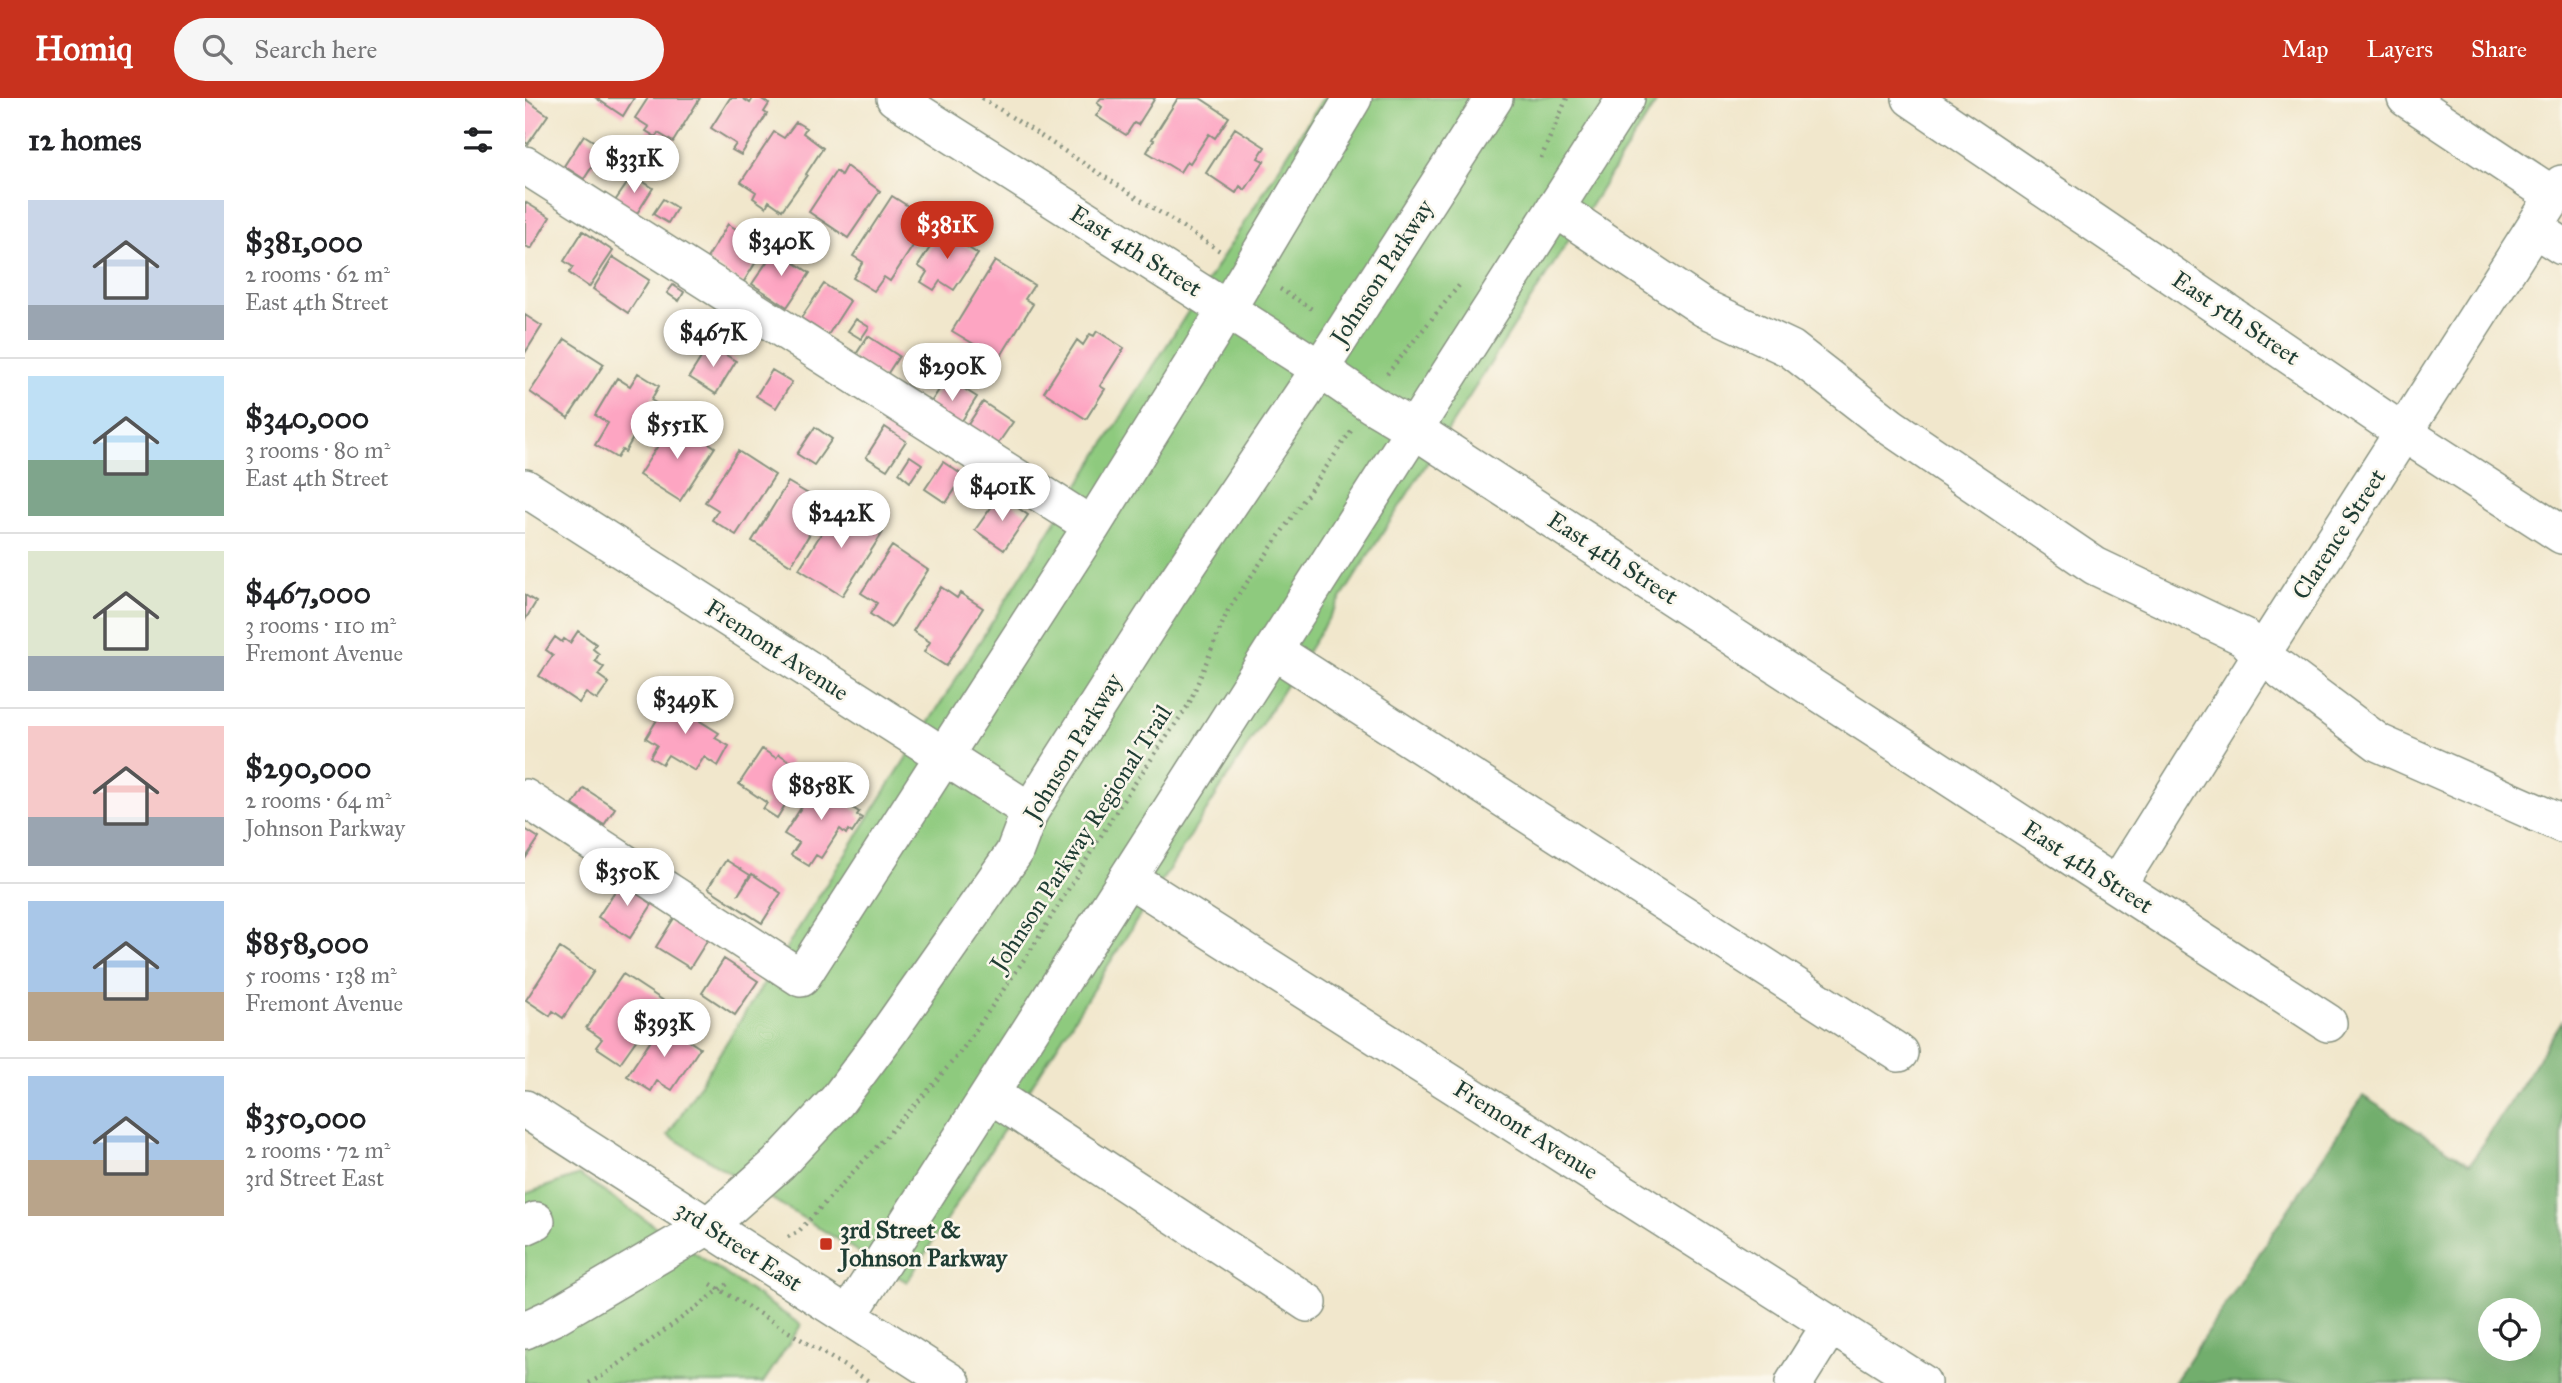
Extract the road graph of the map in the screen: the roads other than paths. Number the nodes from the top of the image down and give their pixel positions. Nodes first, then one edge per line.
1 (895, 98) edge
2 (1353, 98) edge
3 (1495, 98) edge
4 (1626, 98) edge
5 (1911, 98) edge
6 (2406, 98) edge
7 (525, 164) edge
8 (2558, 190) edge
9 (1555, 208) junction
10 (2548, 237) edge
11 (1227, 309) junction
12 (1320, 369) junction
13 (1415, 430) junction
14 (2404, 433) junction
15 (525, 488) edge
16 (1092, 526) junction
17 (2562, 535) edge
18 (1273, 650) junction
19 (2260, 654) junction
20 (945, 757) junction
21 (525, 798) edge
22 (1030, 811) junction
23 (2562, 824) edge
24 (1130, 879) junction
25 (2117, 885) junction
26 (2328, 1023) dead end
27 (1899, 1053) dead end
28 (992, 1095) junction
29 (525, 1109) edge
30 (708, 1226) junction
31 (1308, 1303) dead end
32 (848, 1316) junction
33 (1831, 1324) junction
34 (525, 1330) edge
35 (952, 1383) edge
36 (1794, 1383) edge
37 (1922, 1383) edge

1 - 11 street, East 4th Street
2 - 11 street
3 - 12 street, Johnson Parkway
4 - 9 street
5 - 14 street, East 5th Street
6 - 8 street
7 - 16 street
8 - 10 street, Clarence Street
9 - 13 street
9 - 19 street
10 - 14 street, Clarence Street
11 - 12 street, East 4th Street
11 - 16 street
12 - 13 street, East 4th Street
12 - 22 street, Johnson Parkway
13 - 18 street
13 - 25 street, East 4th Street
14 - 17 street, East 5th Street
14 - 19 street, Clarence Street
15 - 20 street, Fremont Avenue
16 - 20 street
18 - 24 street
18 - 27 street
19 - 23 street
19 - 25 street, Clarence Street
20 - 21 street
20 - 22 street, Fremont Avenue
22 - 30 street, Johnson Parkway
24 - 28 street
24 - 33 street, Fremont Avenue
25 - 26 street, East 4th Street
28 - 31 street
28 - 32 street
29 - 30 street, 3rd Street East
30 - 32 street, 3rd Street East
30 - 34 street, Johnson Parkway
32 - 35 street, 3rd Street East
33 - 36 street
33 - 37 street, Fremont Avenue

